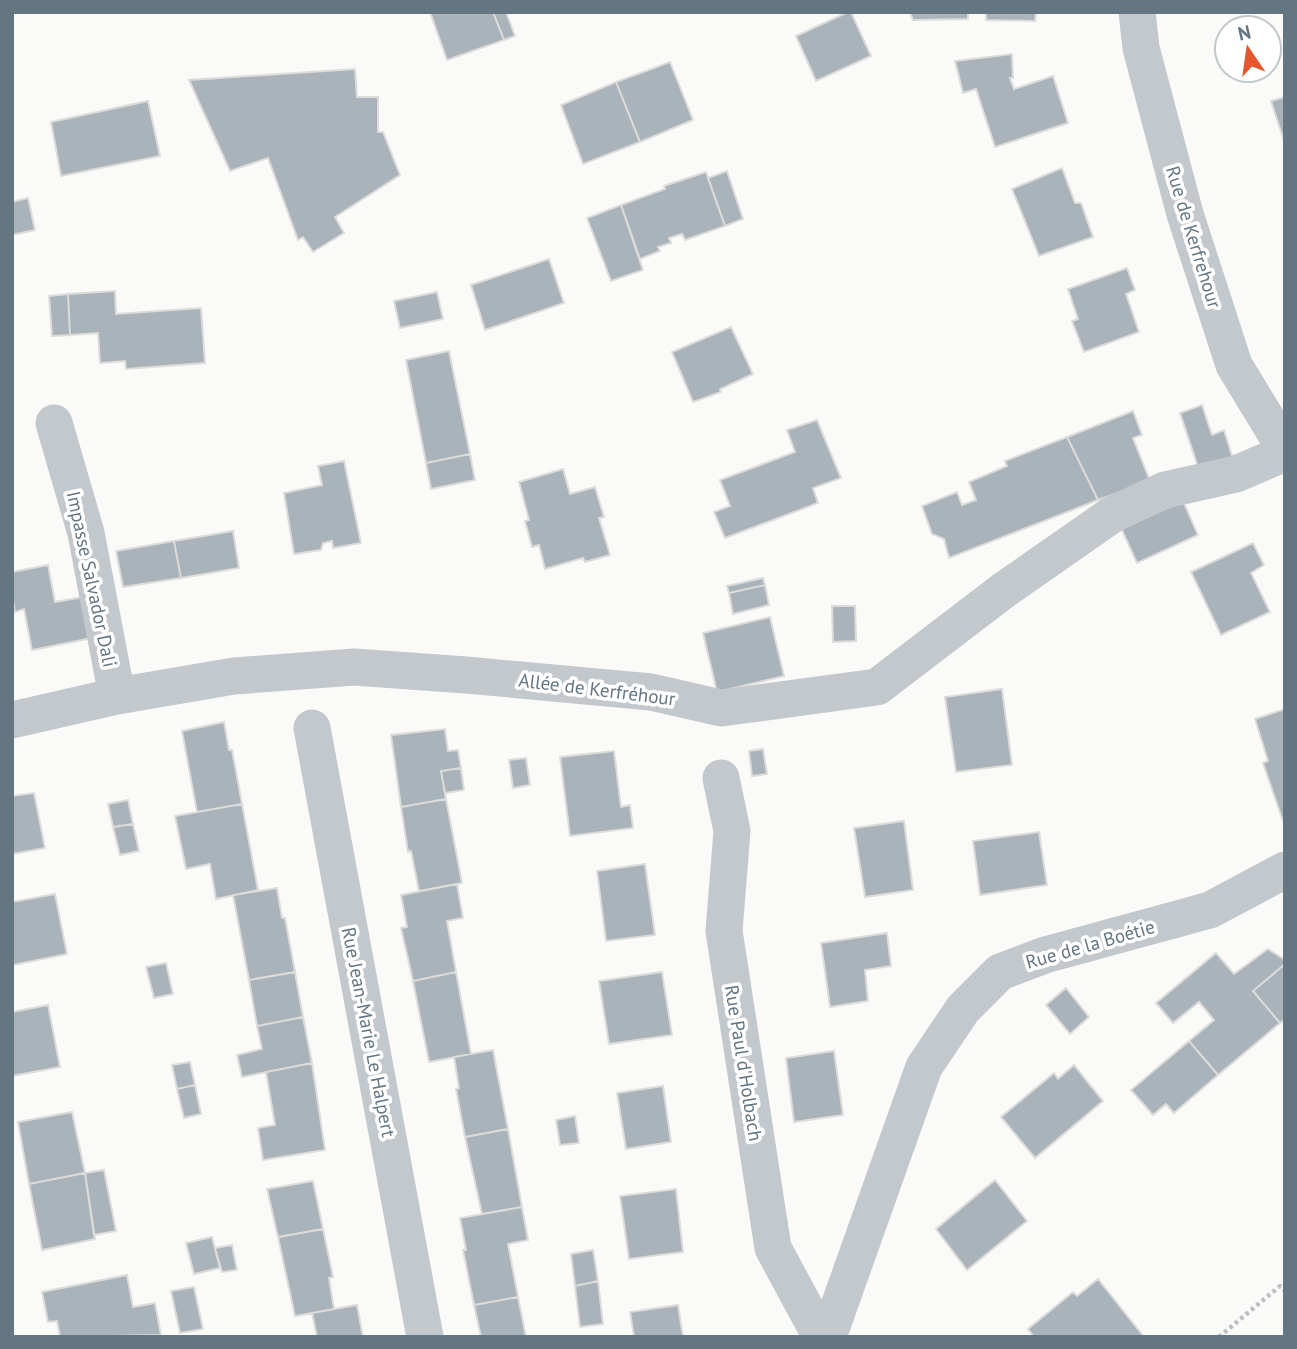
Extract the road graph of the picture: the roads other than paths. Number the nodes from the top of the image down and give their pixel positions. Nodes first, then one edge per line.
1 (1137, 12) edge
2 (54, 423) dead end
3 (1285, 451) edge
4 (117, 696) junction
5 (12, 720) edge
6 (312, 728) dead end
7 (721, 778) dead end
8 (1285, 870) edge
9 (425, 1337) edge
10 (821, 1337) edge
11 (828, 1337) edge

1 - 3 street, Rue de Kerfrehour
2 - 4 street, Impasse Salvador Dali
3 - 4 street, Allée de Kerfréhour
4 - 5 street, Allée de Kerfréhour
6 - 9 street, Rue Jean-Marie Le Halpert
7 - 10 street, Rue Paul d'Holbach
8 - 11 street, Rue de la Boétie

